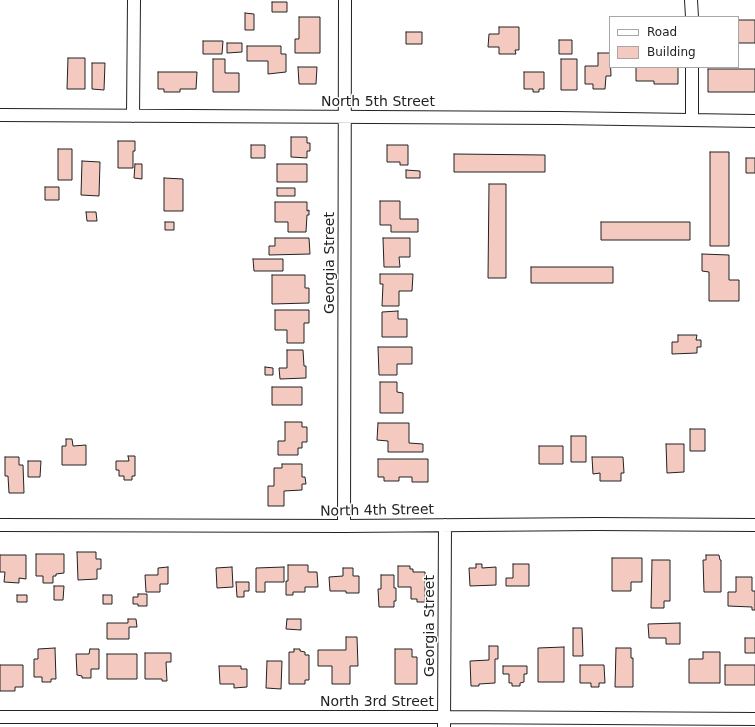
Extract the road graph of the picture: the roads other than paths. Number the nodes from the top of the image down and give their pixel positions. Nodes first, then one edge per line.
1 (134, 0) edge
2 (345, 0) edge
3 (691, 0) edge
4 (692, 16) edge
5 (692, 68) edge
6 (0, 115) edge
7 (132, 116) junction
8 (345, 117) junction
9 (692, 120) junction
10 (755, 121) edge
11 (0, 525) edge
12 (445, 525) junction
13 (755, 525) edge
14 (344, 526) junction
15 (0, 717) edge
16 (755, 719) edge
17 (445, 722) edge

1 - 7 street
2 - 8 street, Georgia Street
3 - 4 street
5 - 9 street
6 - 7 street, North 5th Street
7 - 8 street, North 5th Street
8 - 9 street, North 5th Street
8 - 14 street, Georgia Street
9 - 10 street, North 5th Street
11 - 14 street, North 4th Street
12 - 13 street, North 4th Street
12 - 14 street, North 4th Street
12 - 17 street, Georgia Street
15 - 17 street, North 3rd Street
16 - 17 street, North 3rd Street

